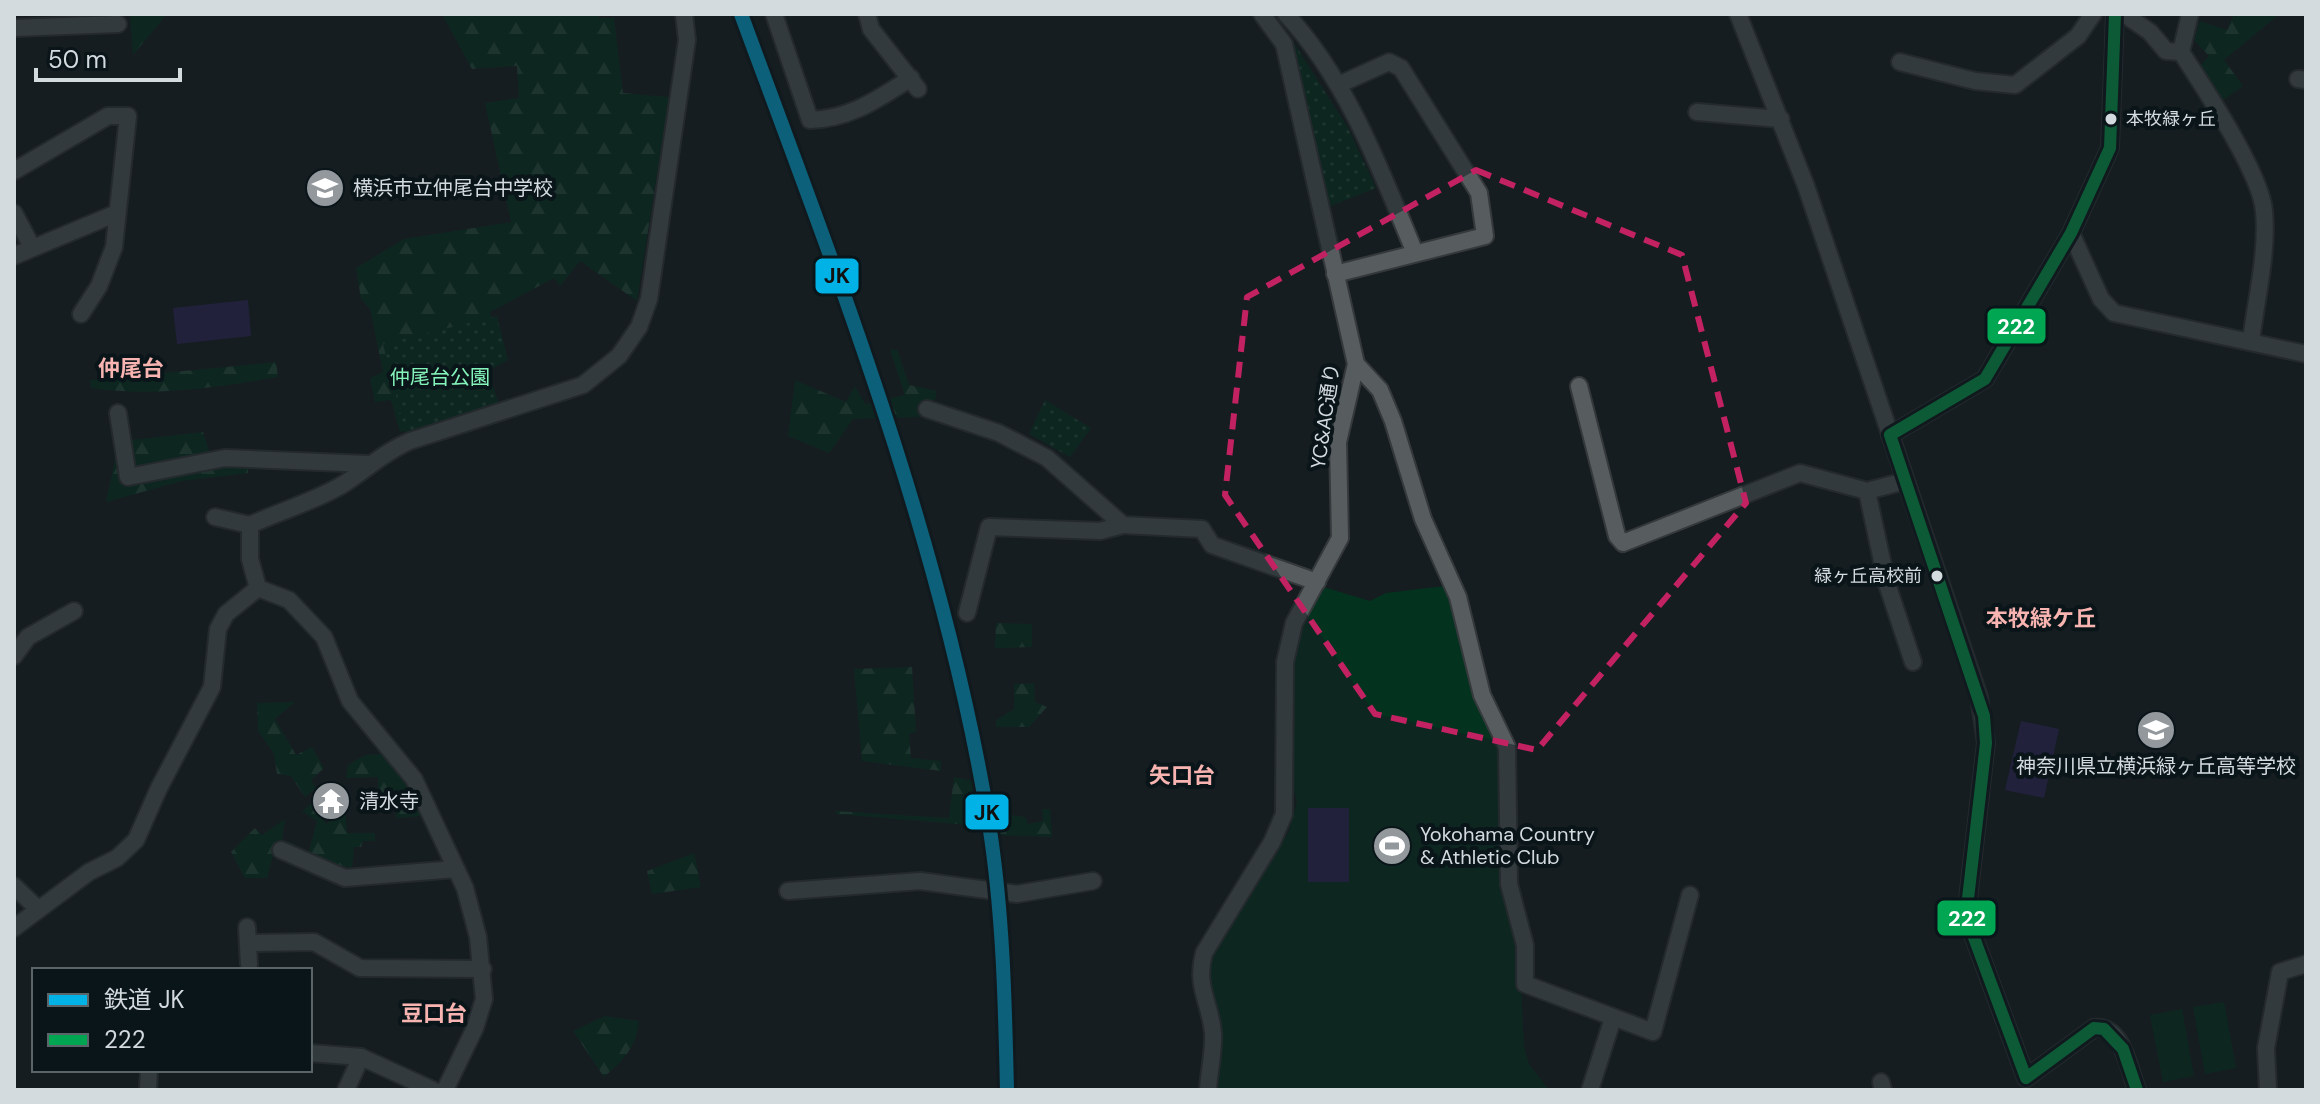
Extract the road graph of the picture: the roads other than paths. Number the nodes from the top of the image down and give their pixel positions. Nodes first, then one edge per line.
1 (684, 14) edge
2 (774, 14) edge
3 (867, 14) edge
4 (1262, 14) edge
5 (1286, 14) edge
6 (1738, 14) edge
7 (2093, 14) edge
8 (2115, 14) edge
9 (2124, 14) edge
10 (2190, 14) edge
11 (118, 24) dead end
12 (14, 28) edge
13 (2181, 52) junction
14 (1900, 62) dead end
15 (1338, 85) junction
16 (1697, 112) dead end
17 (1781, 119) junction
18 (14, 171) edge
19 (14, 213) edge
20 (117, 213) junction
21 (2071, 233) junction
22 (32, 247) junction
23 (1415, 253) junction
24 (14, 256) edge
25 (1335, 274) junction
26 (81, 314) dead end
27 (2251, 341) junction
28 (2306, 354) edge
29 (1356, 364) junction
30 (1579, 386) dead end
31 (927, 409) dead end
32 (118, 413) dead end
33 (1890, 435) junction
34 (368, 464) junction
35 (1905, 481) junction
36 (1867, 491) junction
37 (215, 517) dead end
38 (250, 525) junction
39 (1123, 525) junction
40 (1317, 582) junction
41 (258, 588) junction
42 (74, 611) dead end
43 (967, 613) dead end
44 (14, 656) edge
45 (1913, 662) dead end
46 (281, 850) dead end
47 (456, 869) junction
48 (1093, 881) dead end
49 (14, 886) edge
50 (788, 891) dead end
51 (1690, 895) dead end
52 (38, 909) junction
53 (14, 928) edge
54 (249, 964) dead end
55 (2306, 964) edge
56 (483, 969) junction
57 (1613, 1018) junction
58 (312, 1053) edge
59 (361, 1057) junction
60 (346, 1090) edge
61 (433, 1090) edge
62 (445, 1090) edge
63 (1208, 1090) edge
64 (1590, 1090) edge
65 (2137, 1090) edge
66 (2268, 1090) edge

1 - 34 street
2 - 3 street
4 - 25 street, YC&AC通り
5 - 15 street
6 - 17 street
7 - 14 street
8 - 21 street
9 - 13 street
10 - 13 street
11 - 12 street
13 - 27 street
15 - 23 street
15 - 23 street
16 - 17 street
17 - 33 street
18 - 20 street
19 - 22 street
20 - 22 street
20 - 26 street
21 - 27 street
21 - 33 street
22 - 24 street
23 - 25 street
25 - 29 street, YC&AC通り
27 - 28 street
29 - 40 street, YC&AC通り
29 - 57 street
30 - 36 street
31 - 39 street
32 - 34 street
33 - 35 street
34 - 38 street
35 - 36 street
35 - 65 street
36 - 45 street
37 - 38 street
38 - 41 street
39 - 40 street
39 - 43 street
40 - 63 street, YC&AC通り
41 - 47 street
41 - 52 street
42 - 44 street
46 - 47 street
47 - 56 street
48 - 50 street
49 - 52 street
51 - 57 street
52 - 53 street
54 - 56 street
55 - 66 street
56 - 62 street
57 - 64 street
58 - 59 street
59 - 60 street
59 - 61 street

